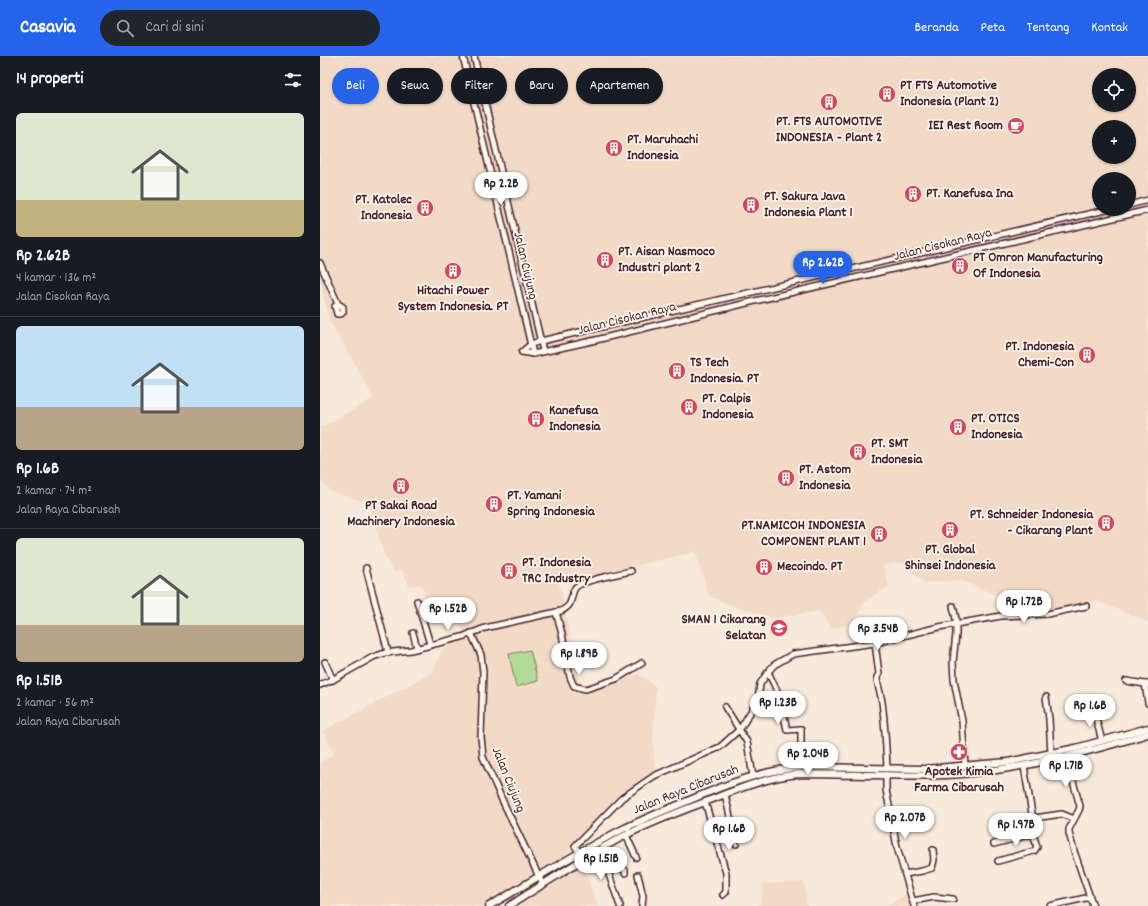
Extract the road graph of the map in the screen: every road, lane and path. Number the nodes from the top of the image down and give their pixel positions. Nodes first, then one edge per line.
1 (463, 56) edge
2 (474, 56) edge
3 (1148, 200) edge
4 (1136, 203) edge
5 (1148, 210) edge
6 (1092, 213) edge
7 (320, 263) edge
8 (338, 304) dead end
9 (541, 341) junction
10 (531, 344) junction
11 (543, 351) junction
12 (533, 354) junction
13 (366, 568) dead end
14 (631, 571) dead end
15 (417, 601) dead end
16 (953, 606) dead end
17 (1086, 606) dead end
18 (556, 612) junction
19 (956, 624) junction
20 (413, 633) dead end
21 (471, 633) junction
22 (430, 644) junction
23 (875, 644) junction
24 (417, 648) junction
25 (388, 652) junction
26 (325, 662) dead end
27 (642, 663) dead end
28 (768, 672) junction
29 (333, 680) junction
30 (1126, 681) dead end
31 (1146, 684) edge
32 (320, 685) edge
33 (1046, 697) dead end
34 (1148, 703) edge
35 (725, 707) dead end
36 (1094, 711) dead end
37 (1148, 728) edge
38 (740, 729) junction
39 (1148, 734) edge
40 (1102, 741) junction
41 (1052, 755) junction
42 (1066, 757) junction
43 (965, 766) junction
44 (1024, 766) junction
45 (801, 767) junction
46 (791, 768) junction
47 (887, 768) junction
48 (761, 774) junction
49 (792, 774) junction
50 (886, 775) junction
51 (753, 776) junction
52 (763, 781) junction
53 (725, 794) junction
54 (705, 802) junction
55 (1034, 818) junction
56 (1074, 819) junction
57 (1033, 834) junction
58 (626, 835) junction
59 (736, 844) dead end
60 (994, 844) dead end
61 (600, 850) junction
62 (933, 850) dead end
63 (580, 853) junction
64 (636, 857) dead end
65 (998, 861) dead end
66 (607, 871) junction
67 (625, 873) dead end
68 (905, 874) junction
69 (638, 875) dead end
70 (539, 876) junction
71 (543, 885) junction
72 (723, 895) dead end
73 (1090, 897) junction
74 (952, 899) dead end
75 (914, 904) edge
76 (489, 906) edge
77 (509, 906) edge
78 (620, 906) edge
79 (642, 906) edge
80 (1050, 906) edge
81 (1093, 906) edge

1 - 10 street, Jalan Ciujung
2 - 9 street
3 - 4 street
5 - 11 street, Jalan Cisokan Raya
6 - 9 street, Jalan Cisokan Raya
7 - 8 street
9 - 10 street, Jalan Cisokan Raya
9 - 11 street
10 - 12 street, Jalan Ciujung
10 - 12 street
11 - 12 street, Jalan Cisokan Raya
13 - 25 street
14 - 18 street
15 - 22 street
16 - 19 street
17 - 19 street
18 - 21 street
18 - 27 street
19 - 23 street
19 - 43 street
20 - 24 street
21 - 22 street
21 - 70 street, Jalan Ciujung
22 - 24 street
23 - 28 street
23 - 47 street
24 - 25 street
25 - 29 street
26 - 29 street
28 - 38 street
28 - 45 street
29 - 32 street
30 - 31 street
31 - 34 street
33 - 41 street
35 - 38 street
36 - 40 street
37 - 40 street, Jalan Raya Cibarusah
38 - 51 street
38 - 63 street
39 - 42 street, Jalan Raya Cibarusah
40 - 41 street, Jalan Raya Cibarusah
41 - 42 street, Jalan Raya Cibarusah
41 - 43 street, Jalan Raya Cibarusah
41 - 44 street, Jalan Raya Cibarusah
42 - 56 street
43 - 47 street, Jalan Raya Cibarusah
44 - 50 street, Jalan Raya Cibarusah
44 - 55 street
45 - 46 street, Jalan Raya Cibarusah
45 - 47 street, Jalan Raya Cibarusah
46 - 48 street, Jalan Raya Cibarusah
46 - 49 street
48 - 51 street, Jalan Raya Cibarusah
48 - 52 street
49 - 50 street, Jalan Raya Cibarusah
49 - 52 street, Jalan Raya Cibarusah
50 - 68 street
51 - 63 street, Jalan Raya Cibarusah
52 - 53 street, Jalan Raya Cibarusah
53 - 54 street, Jalan Raya Cibarusah
53 - 59 street
54 - 58 street, Jalan Raya Cibarusah
54 - 72 street
55 - 56 street
55 - 57 street
56 - 73 street
57 - 60 street
57 - 65 street
58 - 61 street, Jalan Raya Cibarusah
58 - 64 street
61 - 66 street
61 - 71 street, Jalan Raya Cibarusah
62 - 68 street
63 - 70 street, Jalan Raya Cibarusah
66 - 67 street
66 - 78 street
68 - 75 street
69 - 79 street
70 - 71 street, Jalan Ciujung
70 - 76 street, Jalan Raya Cibarusah
71 - 77 street, Jalan Raya Cibarusah
73 - 80 street
73 - 81 street
74 - 75 street

